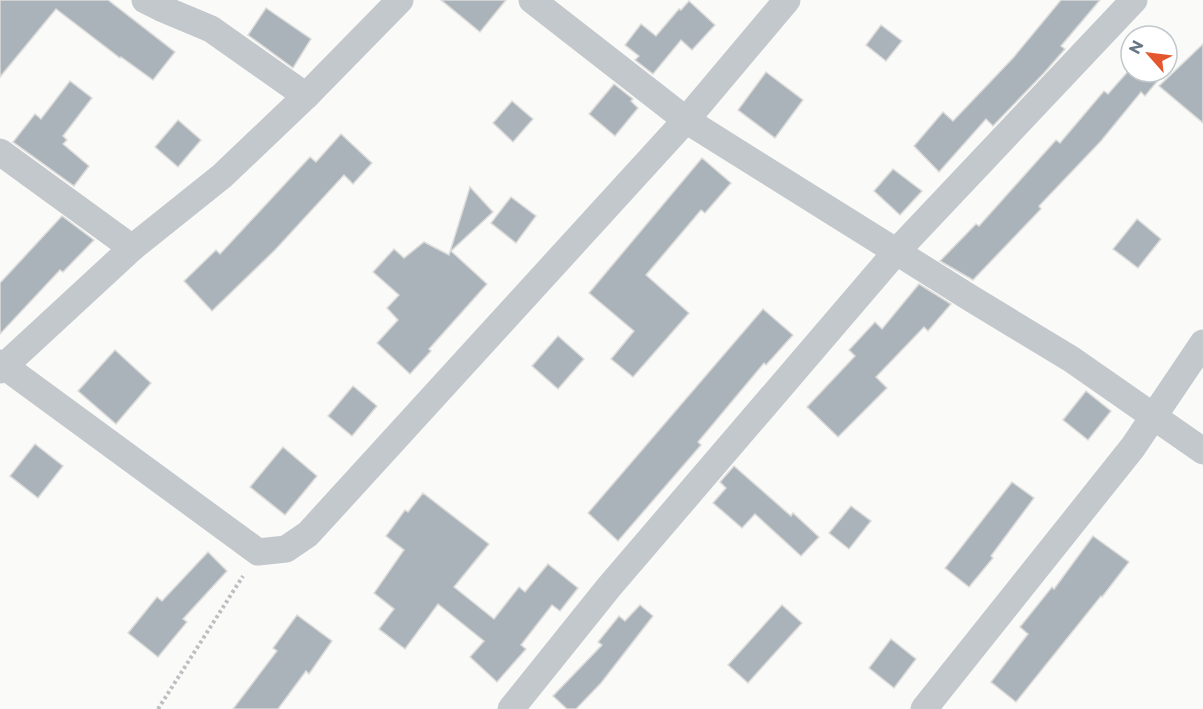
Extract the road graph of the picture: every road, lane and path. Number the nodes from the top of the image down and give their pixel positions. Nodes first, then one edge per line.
1 (145, 0) edge
2 (400, 0) edge
3 (532, 0) edge
4 (787, 0) edge
5 (1134, 0) edge
6 (306, 96) junction
7 (686, 120) junction
8 (0, 152) edge
9 (132, 248) junction
10 (896, 252) junction
11 (1203, 343) edge
12 (2, 366) edge
13 (1154, 417) junction
14 (1203, 451) edge
15 (258, 552) junction
16 (158, 709) edge
17 (511, 709) edge
18 (924, 709) edge

1 - 6 street
2 - 6 street
3 - 7 street
4 - 7 street
5 - 10 street
6 - 9 street
7 - 10 street
7 - 15 street
8 - 9 street
9 - 12 street
10 - 13 street
10 - 17 street
11 - 13 street
12 - 15 street
13 - 14 street
13 - 18 street
15 - 16 path

